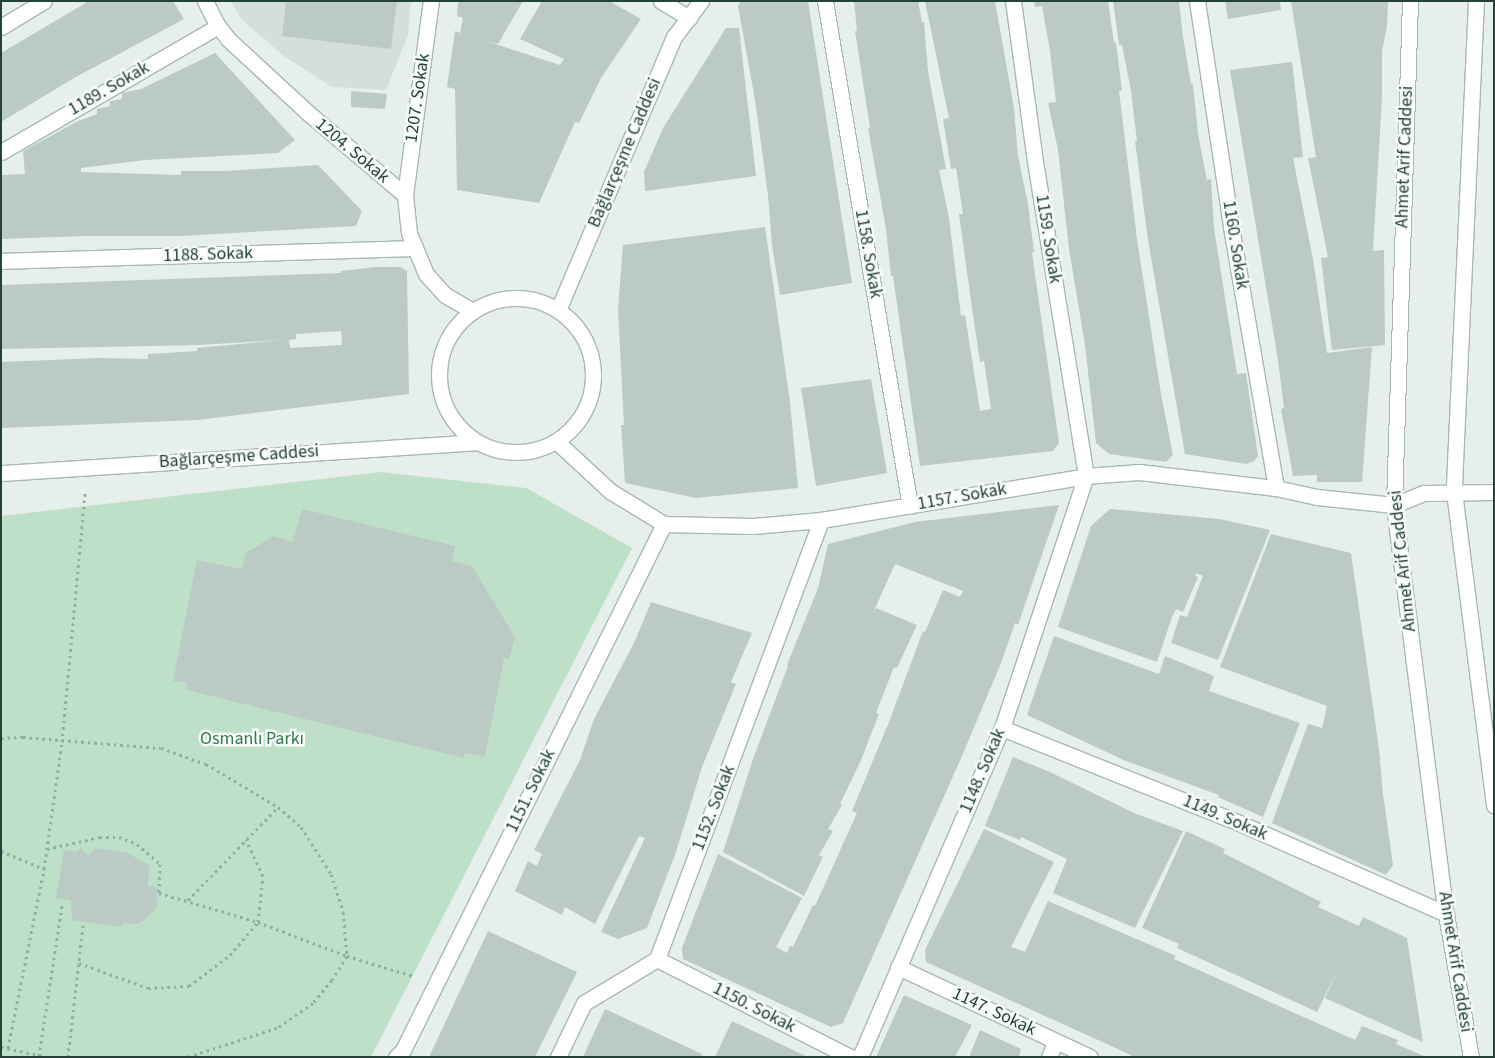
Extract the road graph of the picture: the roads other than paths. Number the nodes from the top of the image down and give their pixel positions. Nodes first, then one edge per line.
1 (44, 1) edge
2 (205, 1) edge
3 (431, 1) edge
4 (661, 1) edge
5 (701, 1) edge
6 (825, 1) edge
7 (1013, 1) edge
8 (1197, 1) edge
9 (1410, 1) edge
10 (1476, 1) edge
11 (688, 18) junction
12 (218, 26) junction
13 (1, 27) edge
14 (1, 152) edge
15 (405, 195) junction
16 (415, 248) junction
17 (1, 261) edge
18 (558, 310) junction
19 (472, 311) junction
20 (556, 441) junction
21 (476, 442) junction
22 (1, 473) edge
23 (1086, 476) junction
24 (1276, 488) junction
25 (1454, 492) junction
26 (1494, 492) edge
27 (1394, 505) junction
28 (910, 506) junction
29 (822, 520) junction
30 (664, 524) junction
31 (1002, 728) junction
32 (1494, 805) edge
33 (1446, 914) junction
34 (657, 959) junction
35 (898, 967) junction
36 (1055, 1042) junction
37 (396, 1057) edge
38 (558, 1057) edge
39 (850, 1057) edge
40 (860, 1057) edge
41 (1049, 1057) edge
42 (1090, 1057) edge
43 (1471, 1057) edge

1 - 13 street
2 - 12 street, 1204. Sokak
3 - 15 street, 1207. Sokak
4 - 11 street
5 - 11 street, Bağlarçeşme Caddesi
6 - 28 street, 1158. Sokak
7 - 23 street, 1159. Sokak
8 - 24 street, 1160. Sokak
9 - 27 street, Ahmet Arif Caddesi
10 - 25 street
11 - 18 street, Bağlarçeşme Caddesi
12 - 14 street, 1189. Sokak
12 - 15 street, 1204. Sokak
15 - 16 street, 1204. Sokak
16 - 17 street, 1188. Sokak
16 - 19 street, 1204. Sokak
18 - 19 street
18 - 20 street
19 - 21 street
20 - 21 street
20 - 30 street
21 - 22 street, Bağlarçeşme Caddesi
23 - 24 street, 1157. Sokak
23 - 28 street, 1157. Sokak
23 - 31 street, 1148. Sokak
24 - 27 street, 1157. Sokak
25 - 26 street
25 - 27 street
25 - 32 street
27 - 33 street, Ahmet Arif Caddesi
28 - 29 street, 1157. Sokak
29 - 30 street, 1157. Sokak
29 - 34 street, 1152. Sokak
30 - 37 street, 1151. Sokak
31 - 33 street, 1149. Sokak
31 - 35 street, 1148. Sokak
33 - 43 street, Ahmet Arif Caddesi
34 - 38 street
34 - 39 street, 1150. Sokak
35 - 36 street, 1147. Sokak
35 - 40 street, 1148. Sokak
36 - 41 street
36 - 42 street, 1147. Sokak

